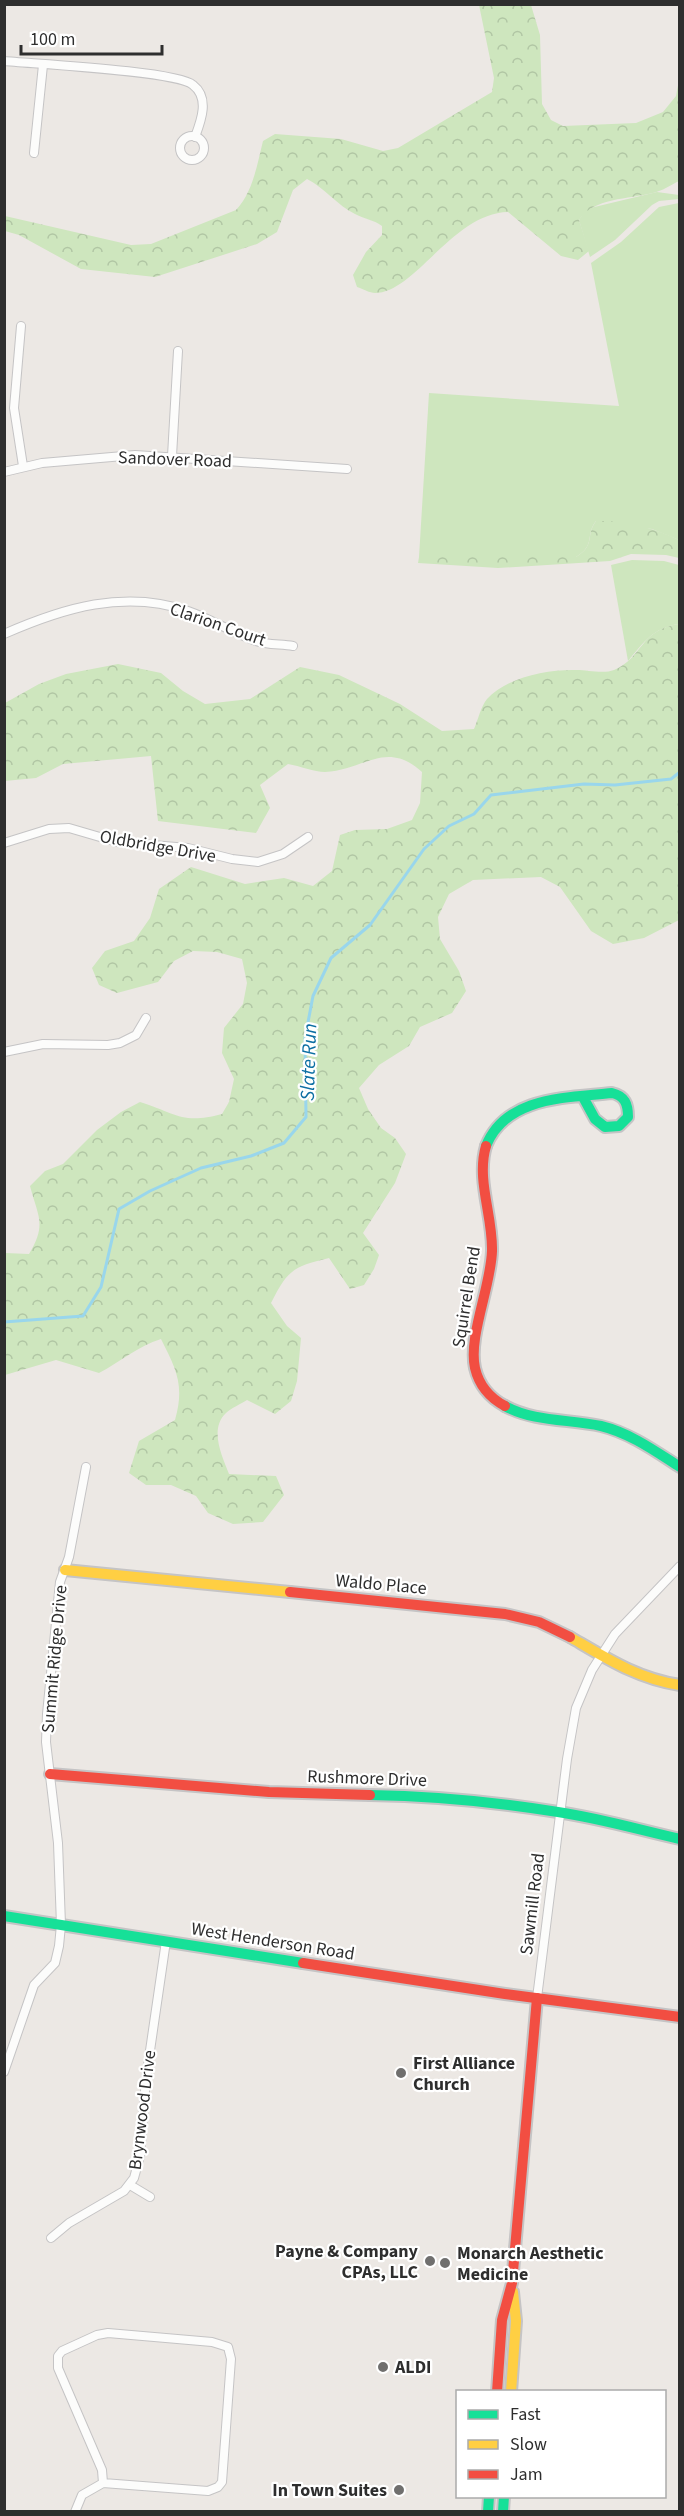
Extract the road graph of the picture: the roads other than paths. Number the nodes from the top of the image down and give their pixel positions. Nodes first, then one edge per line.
1 (4, 61) edge
2 (43, 65) junction
3 (195, 137) dead end
4 (34, 153) dead end
5 (21, 326) dead end
6 (178, 351) dead end
7 (172, 456) junction
8 (23, 466) junction
9 (347, 469) dead end
10 (4, 472) edge
11 (4, 634) edge
12 (293, 646) dead end
13 (309, 837) dead end
14 (4, 843) edge
15 (146, 1018) dead end
16 (4, 1052) edge
17 (584, 1097) dead end
18 (86, 1467) dead end
19 (680, 1467) edge
20 (680, 1566) edge
21 (65, 1570) junction
22 (601, 1655) junction
23 (680, 1685) edge
24 (50, 1774) junction
25 (561, 1812) junction
26 (680, 1839) edge
27 (4, 1916) edge
28 (61, 1925) junction
29 (166, 1941) junction
30 (537, 1998) junction
31 (680, 2017) edge
32 (4, 2072) edge
33 (130, 2185) junction
34 (150, 2197) dead end
35 (51, 2238) dead end
36 (512, 2283) junction
37 (497, 2390) edge
38 (511, 2390) edge
39 (103, 2483) junction
40 (75, 2511) edge

1 - 2 street
2 - 3 street
2 - 4 street
5 - 8 street
6 - 7 street
7 - 8 street, Sandover Road
7 - 9 street, Sandover Road
8 - 10 street, Sandover Road
11 - 12 street, Clarion Court
13 - 14 street, Oldbridge Drive
15 - 16 street
17 - 19 street, Squirrel Bend
18 - 21 street, Summit Ridge Drive
20 - 22 street, Sawmill Road
21 - 22 street, Waldo Place
21 - 24 street, Summit Ridge Drive
22 - 23 street, Waldo Place
22 - 25 street, Sawmill Road
24 - 25 street, Rushmore Drive
24 - 28 street, Summit Ridge Drive
25 - 26 street, Rushmore Drive
25 - 30 street, Sawmill Road
27 - 28 street, West Henderson Road
28 - 29 street, West Henderson Road
28 - 32 street, Summit Ridge Drive
29 - 30 street, West Henderson Road
29 - 33 street, Brynwood Drive
30 - 31 street, West Henderson Road
30 - 36 street, Sawmill Road
33 - 34 street
33 - 35 street, Brynwood Drive
36 - 37 street, Sawmill Road
36 - 38 street, Sawmill Road
39 - 39 street
39 - 40 street

